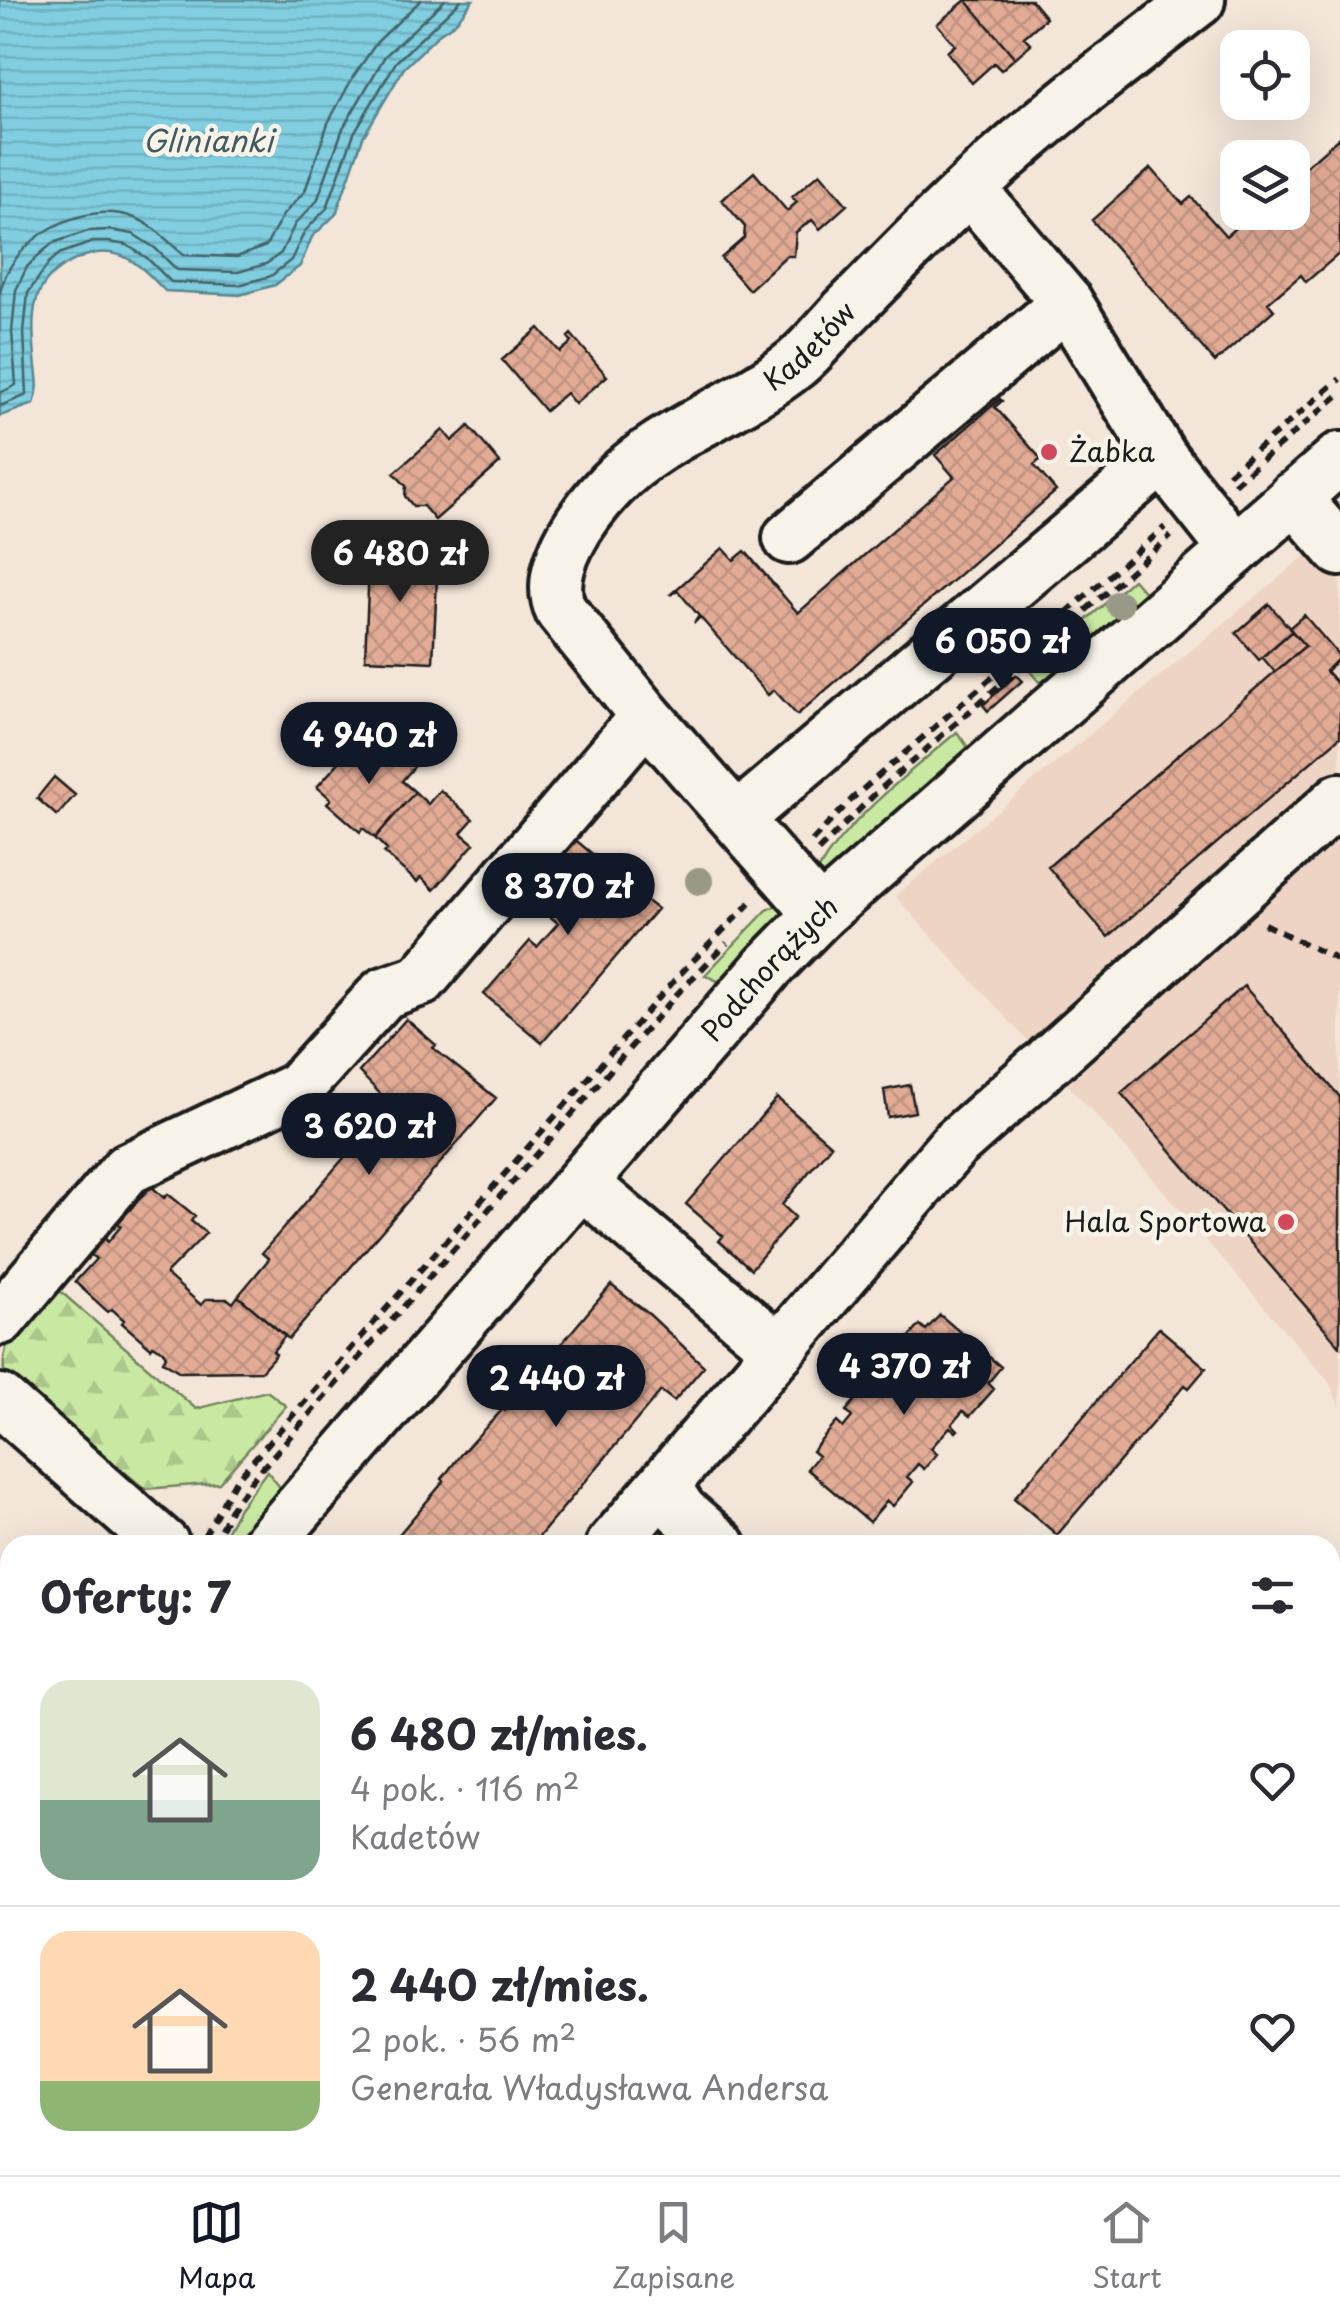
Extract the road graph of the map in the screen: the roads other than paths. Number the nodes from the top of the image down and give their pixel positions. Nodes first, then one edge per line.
1 (1199, 0) edge
2 (970, 189) junction
3 (1066, 302) junction
4 (1162, 458) junction
5 (1340, 458) edge
6 (1294, 497) junction
7 (790, 538) dead end
8 (1235, 550) junction
9 (1340, 550) edge
10 (646, 716) junction
11 (1340, 799) edge
12 (737, 819) junction
13 (820, 914) junction
14 (582, 1182) junction
15 (0, 1318) edge
16 (779, 1350) junction
17 (0, 1400) edge
18 (664, 1486) junction
19 (153, 1535) edge
20 (276, 1535) edge
21 (621, 1535) edge
22 (709, 1535) edge

1 - 2 street, Kadetów
2 - 3 street
2 - 10 street, Kadetów
3 - 4 street
3 - 7 street
4 - 8 street
4 - 12 street
5 - 6 street, Podchorążych
6 - 8 street, Podchorążych
6 - 9 street
8 - 13 street, Podchorążych
10 - 12 street, Kadetów
10 - 15 street
11 - 16 street
12 - 13 street, Kadetów
13 - 14 street, Podchorążych
14 - 16 street
14 - 20 street, Podchorążych
16 - 18 street
17 - 19 street
18 - 21 street
18 - 22 street

